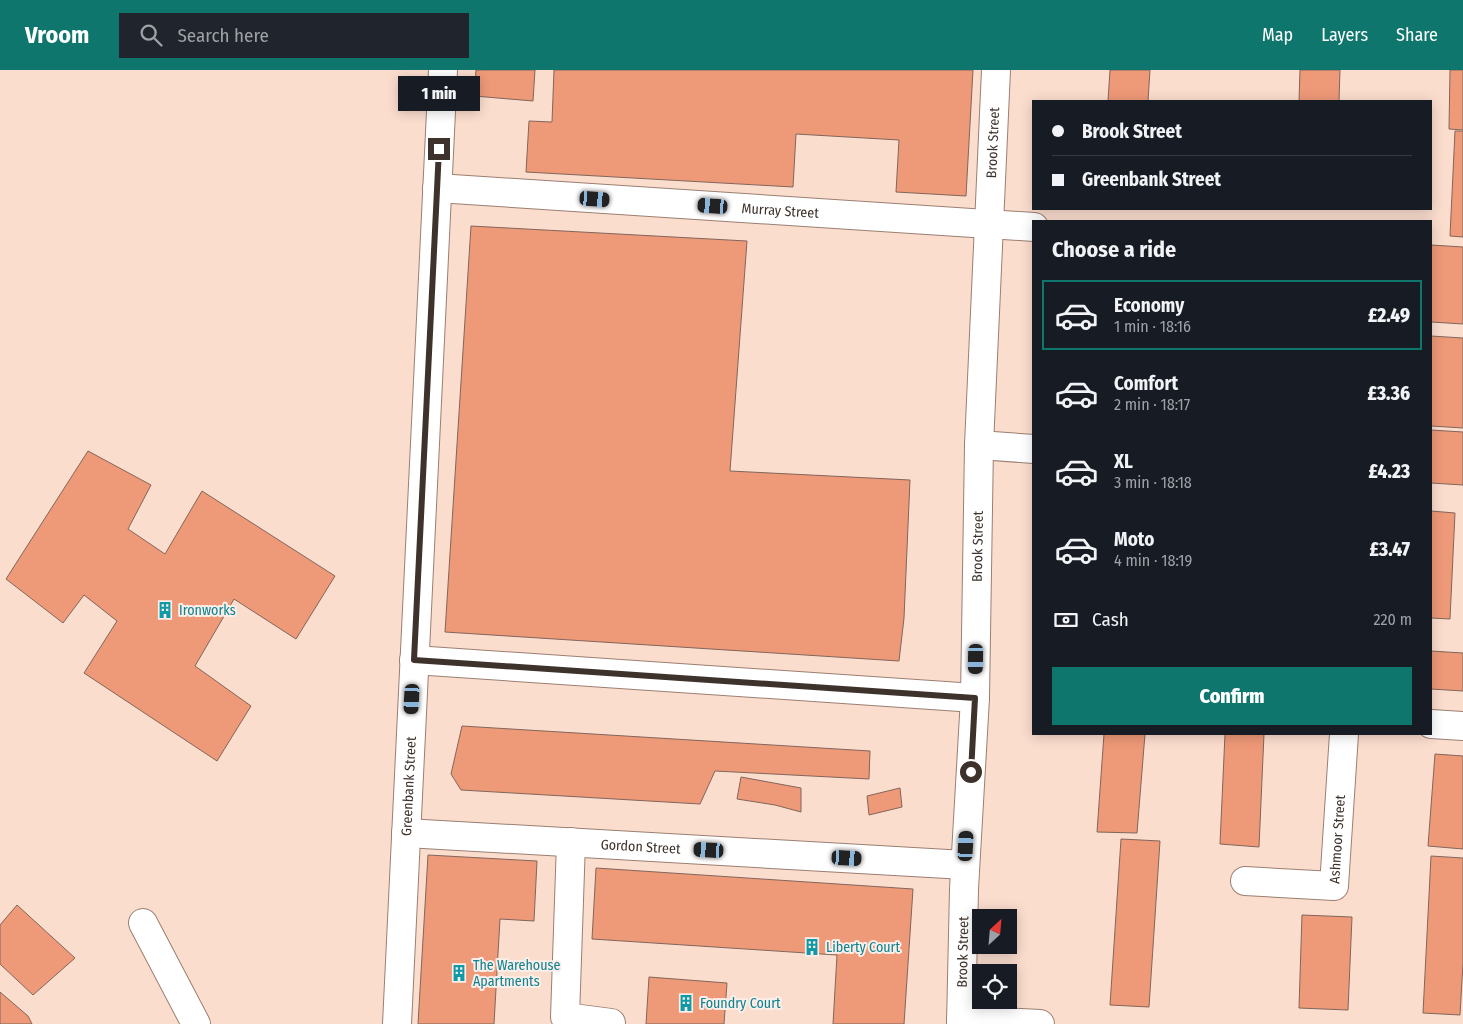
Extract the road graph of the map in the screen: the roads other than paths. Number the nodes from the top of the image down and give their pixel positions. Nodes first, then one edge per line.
1 (442, 70) edge
2 (996, 70) edge
3 (437, 188) junction
4 (990, 224) junction
5 (1032, 227) edge
6 (979, 445) junction
7 (1032, 449) edge
8 (414, 660) junction
9 (975, 698) junction
10 (1432, 724) edge
11 (1463, 726) edge
12 (1344, 735) edge
13 (406, 833) junction
14 (571, 842) junction
15 (965, 865) junction
16 (1245, 881) dead end
17 (143, 923) dead end
18 (961, 1022) edge
19 (196, 1024) edge
20 (396, 1024) edge
21 (612, 1024) edge
22 (1040, 1024) edge

1 - 3 street, Greenbank Street
2 - 4 street, Brook Street
3 - 4 street, Murray Street
3 - 8 street, Greenbank Street
4 - 5 street, Murray Street
4 - 6 street, Brook Street
6 - 7 street
6 - 9 street, Brook Street
8 - 9 street
8 - 13 street, Greenbank Street
9 - 15 street, Brook Street
10 - 11 street
12 - 16 street, Ashmoor Street
13 - 14 street, Gordon Street
13 - 20 street, Greenbank Street
14 - 15 street, Gordon Street
14 - 21 street
15 - 18 street, Brook Street
17 - 19 street
18 - 22 street

